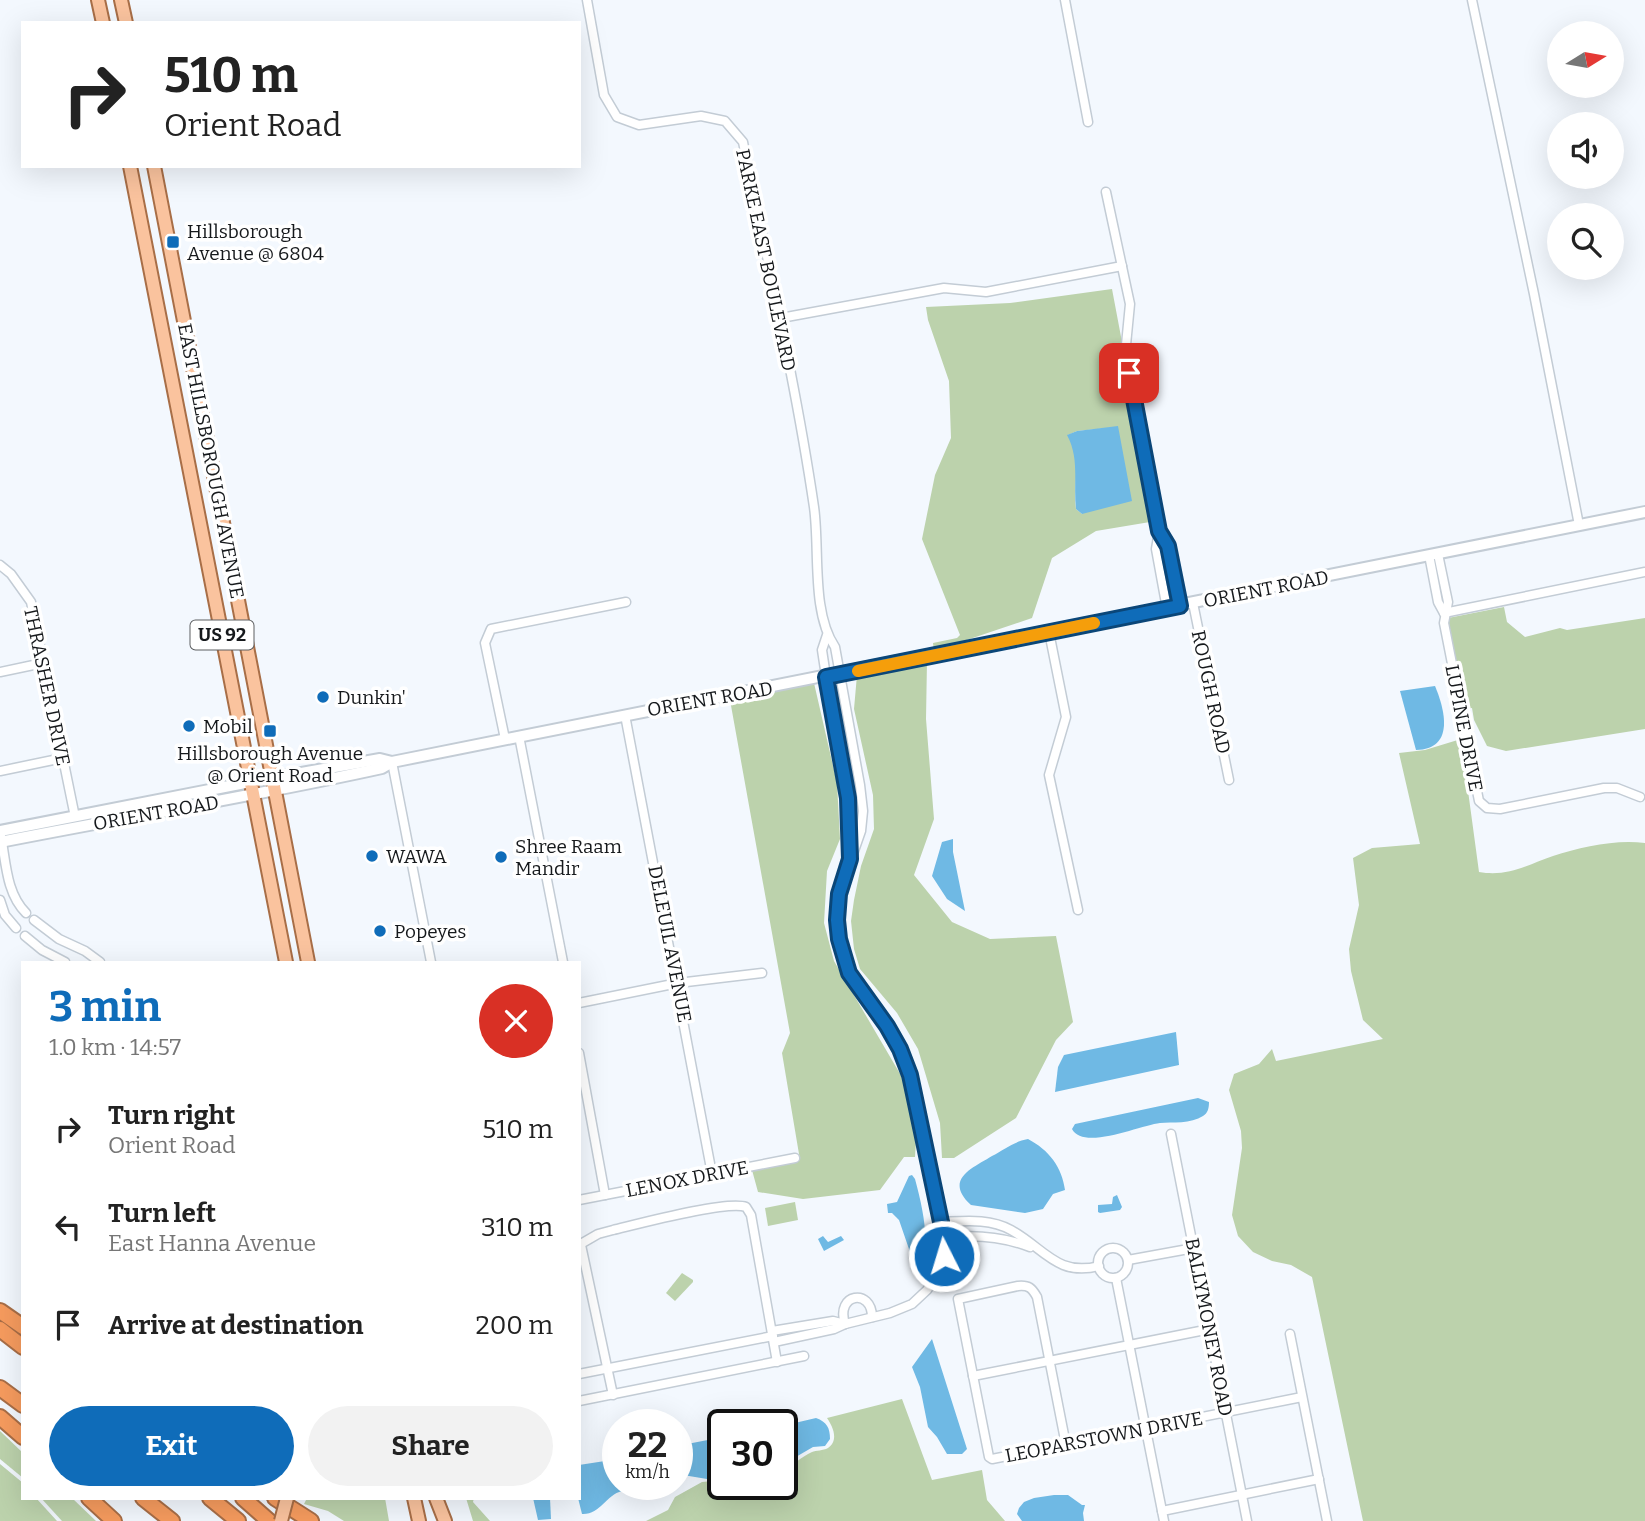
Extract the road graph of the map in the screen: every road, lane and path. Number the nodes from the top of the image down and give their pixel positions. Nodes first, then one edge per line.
1 (98, 0) edge
2 (121, 0) edge
3 (587, 0) edge
4 (1065, 0) edge
5 (1472, 0) edge
6 (103, 21) edge
7 (125, 21) edge
8 (1088, 122) dead end
9 (130, 168) edge
10 (154, 168) edge
11 (1106, 192) dead end
12 (1122, 267) junction
13 (781, 318) junction
14 (184, 322) junction
15 (162, 326) junction
16 (216, 485) junction
17 (193, 489) junction
18 (1645, 512) edge
19 (1579, 525) junction
20 (1159, 531) junction
21 (1434, 554) junction
22 (0, 565) edge
23 (1645, 572) edge
24 (626, 602) dead end
25 (1193, 603) junction
26 (1180, 606) junction
27 (1167, 609) junction
28 (1444, 614) junction
29 (1049, 632) junction
30 (827, 635) junction
31 (43, 663) junction
32 (0, 672) edge
33 (841, 674) junction
34 (826, 677) junction
35 (625, 715) junction
36 (519, 736) junction
37 (505, 739) junction
38 (63, 758) junction
39 (392, 762) junction
40 (0, 771) edge
41 (272, 778) junction
42 (1229, 780) dead end
43 (250, 782) junction
44 (275, 792) junction
45 (253, 796) junction
46 (1640, 797) dead end
47 (75, 817) junction
48 (0, 837) edge
49 (850, 859) junction
50 (0, 900) edge
51 (1078, 910) dead end
52 (26, 914) dead end
53 (34, 920) dead end
54 (16, 928) dead end
55 (25, 936) dead end
56 (286, 960) edge
57 (63, 961) edge
58 (99, 961) edge
59 (308, 961) edge
60 (430, 961) edge
61 (563, 961) edge
62 (762, 973) dead end
63 (678, 983) junction
64 (581, 1003) edge
65 (581, 1064) edge
66 (1171, 1134) dead end
67 (795, 1158) dead end
68 (712, 1174) junction
69 (605, 1195) junction
70 (581, 1200) edge
71 (941, 1222) junction
72 (944, 1238) junction
73 (581, 1244) edge
74 (1194, 1248) junction
75 (581, 1249) edge
76 (1036, 1249) junction
77 (1128, 1261) junction
78 (1099, 1266) junction
79 (1116, 1278) junction
80 (0, 1311) edge
81 (872, 1317) junction
82 (845, 1324) junction
83 (21, 1326) edge
84 (0, 1329) edge
85 (1210, 1329) junction
86 (1290, 1334) dead end
87 (773, 1337) junction
88 (21, 1345) edge
89 (1130, 1346) junction
90 (804, 1356) dead end
91 (777, 1362) junction
92 (1050, 1362) junction
93 (608, 1370) junction
94 (581, 1374) edge
95 (973, 1376) junction
96 (0, 1388) edge
97 (613, 1395) junction
98 (1303, 1397) junction
99 (581, 1401) edge
100 (21, 1404) edge
101 (1226, 1412) junction
102 (0, 1417) edge
103 (1146, 1429) junction
104 (21, 1435) edge
105 (1066, 1445) junction
106 (1319, 1479) junction
107 (1242, 1495) junction
108 (83, 1500) edge
109 (91, 1500) edge
110 (146, 1500) edge
111 (212, 1500) edge
112 (245, 1500) edge
113 (278, 1500) edge
114 (286, 1500) edge
115 (414, 1500) edge
116 (437, 1500) edge
117 (1162, 1511) junction
118 (102, 1521) edge
119 (114, 1521) edge
120 (172, 1521) edge
121 (238, 1521) edge
122 (269, 1521) edge
123 (281, 1521) edge
124 (311, 1521) edge
125 (419, 1521) edge
126 (444, 1521) edge
127 (1164, 1521) edge
128 (1247, 1521) edge
129 (1328, 1521) edge

1 - 6 main road
2 - 7 main road
3 - 13 street, PARKE EAST BOULEVARD
4 - 8 street
5 - 19 street
9 - 15 main road, EAST HILLSBOROUGH AVENUE / US 92
10 - 14 main road, EAST HILLSBOROUGH AVENUE / US 92
11 - 12 street
12 - 13 street
12 - 20 street
13 - 30 street, PARKE EAST BOULEVARD
14 - 15 main road
14 - 16 main road, EAST HILLSBOROUGH AVENUE / US 92
15 - 17 main road, EAST HILLSBOROUGH AVENUE / US 92
16 - 17 main road
16 - 41 main road, EAST HILLSBOROUGH AVENUE / US 92
17 - 43 main road, EAST HILLSBOROUGH AVENUE / US 92
18 - 19 street, ORIENT ROAD
19 - 21 street, ORIENT ROAD
20 - 26 street
20 - 27 street
21 - 25 street, ORIENT ROAD
21 - 28 street
22 - 31 street, THRASHER DRIVE
23 - 28 street
24 - 37 street
25 - 26 street, ORIENT ROAD
25 - 42 street, ROUGH ROAD
26 - 27 street, ORIENT ROAD
27 - 29 street, ORIENT ROAD
28 - 46 street, LUPINE DRIVE
29 - 33 street, ORIENT ROAD
29 - 51 street
30 - 33 street, PARKE EAST BOULEVARD
30 - 34 street, PARKE EAST BOULEVARD
31 - 32 street
31 - 38 street, THRASHER DRIVE
33 - 34 street, ORIENT ROAD
33 - 49 street, PARKE EAST BOULEVARD
34 - 35 street, ORIENT ROAD
34 - 49 street, PARKE EAST BOULEVARD
35 - 36 street, ORIENT ROAD
35 - 63 street, DELEUIL AVENUE
36 - 37 street, ORIENT ROAD
36 - 61 street
37 - 39 street, ORIENT ROAD
38 - 40 street
38 - 47 street, THRASHER DRIVE
39 - 41 street, ORIENT ROAD
39 - 44 street, ORIENT ROAD
39 - 60 street
41 - 43 street, ORIENT ROAD
41 - 44 main road, EAST HILLSBOROUGH AVENUE / US 92
43 - 45 main road, US 92
43 - 47 street, ORIENT ROAD
44 - 45 street, ORIENT ROAD
44 - 59 main road, EAST HILLSBOROUGH AVENUE / US 92
45 - 48 street, ORIENT ROAD
45 - 56 main road, US 92
47 - 48 street, ORIENT ROAD
48 - 52 street
49 - 71 street, PARKE EAST BOULEVARD
50 - 54 street
53 - 58 street
55 - 57 street
62 - 63 street
63 - 64 street
63 - 68 street, DELEUIL AVENUE
65 - 69 street
66 - 74 street, BALLYMONEY ROAD
67 - 68 street, LENOX DRIVE
68 - 69 street, LENOX DRIVE
69 - 70 street, LENOX DRIVE
71 - 72 street, PARKE EAST BOULEVARD
71 - 76 street
72 - 76 street
72 - 81 street
73 - 87 street
74 - 77 street
74 - 85 street, BALLYMONEY ROAD
75 - 93 street
76 - 78 street
77 - 78 street
77 - 79 street
78 - 79 street
79 - 89 street
80 - 83 highway
81 - 82 street
81 - 82 street
82 - 87 street
84 - 88 highway
85 - 89 street
85 - 101 street, BALLYMONEY ROAD
86 - 98 street
87 - 91 street
87 - 93 street
89 - 92 street
89 - 103 street
90 - 91 street
91 - 97 street
92 - 95 street
92 - 95 street
92 - 105 street
93 - 94 street
93 - 97 street
95 - 105 street, LEOPARSTOWN DRIVE
96 - 100 highway
97 - 99 street
98 - 101 street, LEOPARSTOWN DRIVE
98 - 106 street
101 - 103 street, LEOPARSTOWN DRIVE
101 - 107 street, BALLYMONEY ROAD
102 - 104 highway
103 - 105 street, LEOPARSTOWN DRIVE
103 - 117 street
106 - 107 street
106 - 129 street
107 - 117 street
107 - 128 street, BALLYMONEY ROAD
108 - 118 highway
109 - 119 highway
110 - 120 highway
111 - 121 highway
112 - 122 highway
113 - 124 highway
114 - 123 main road, bridge
115 - 125 main road
116 - 126 main road
117 - 127 street

